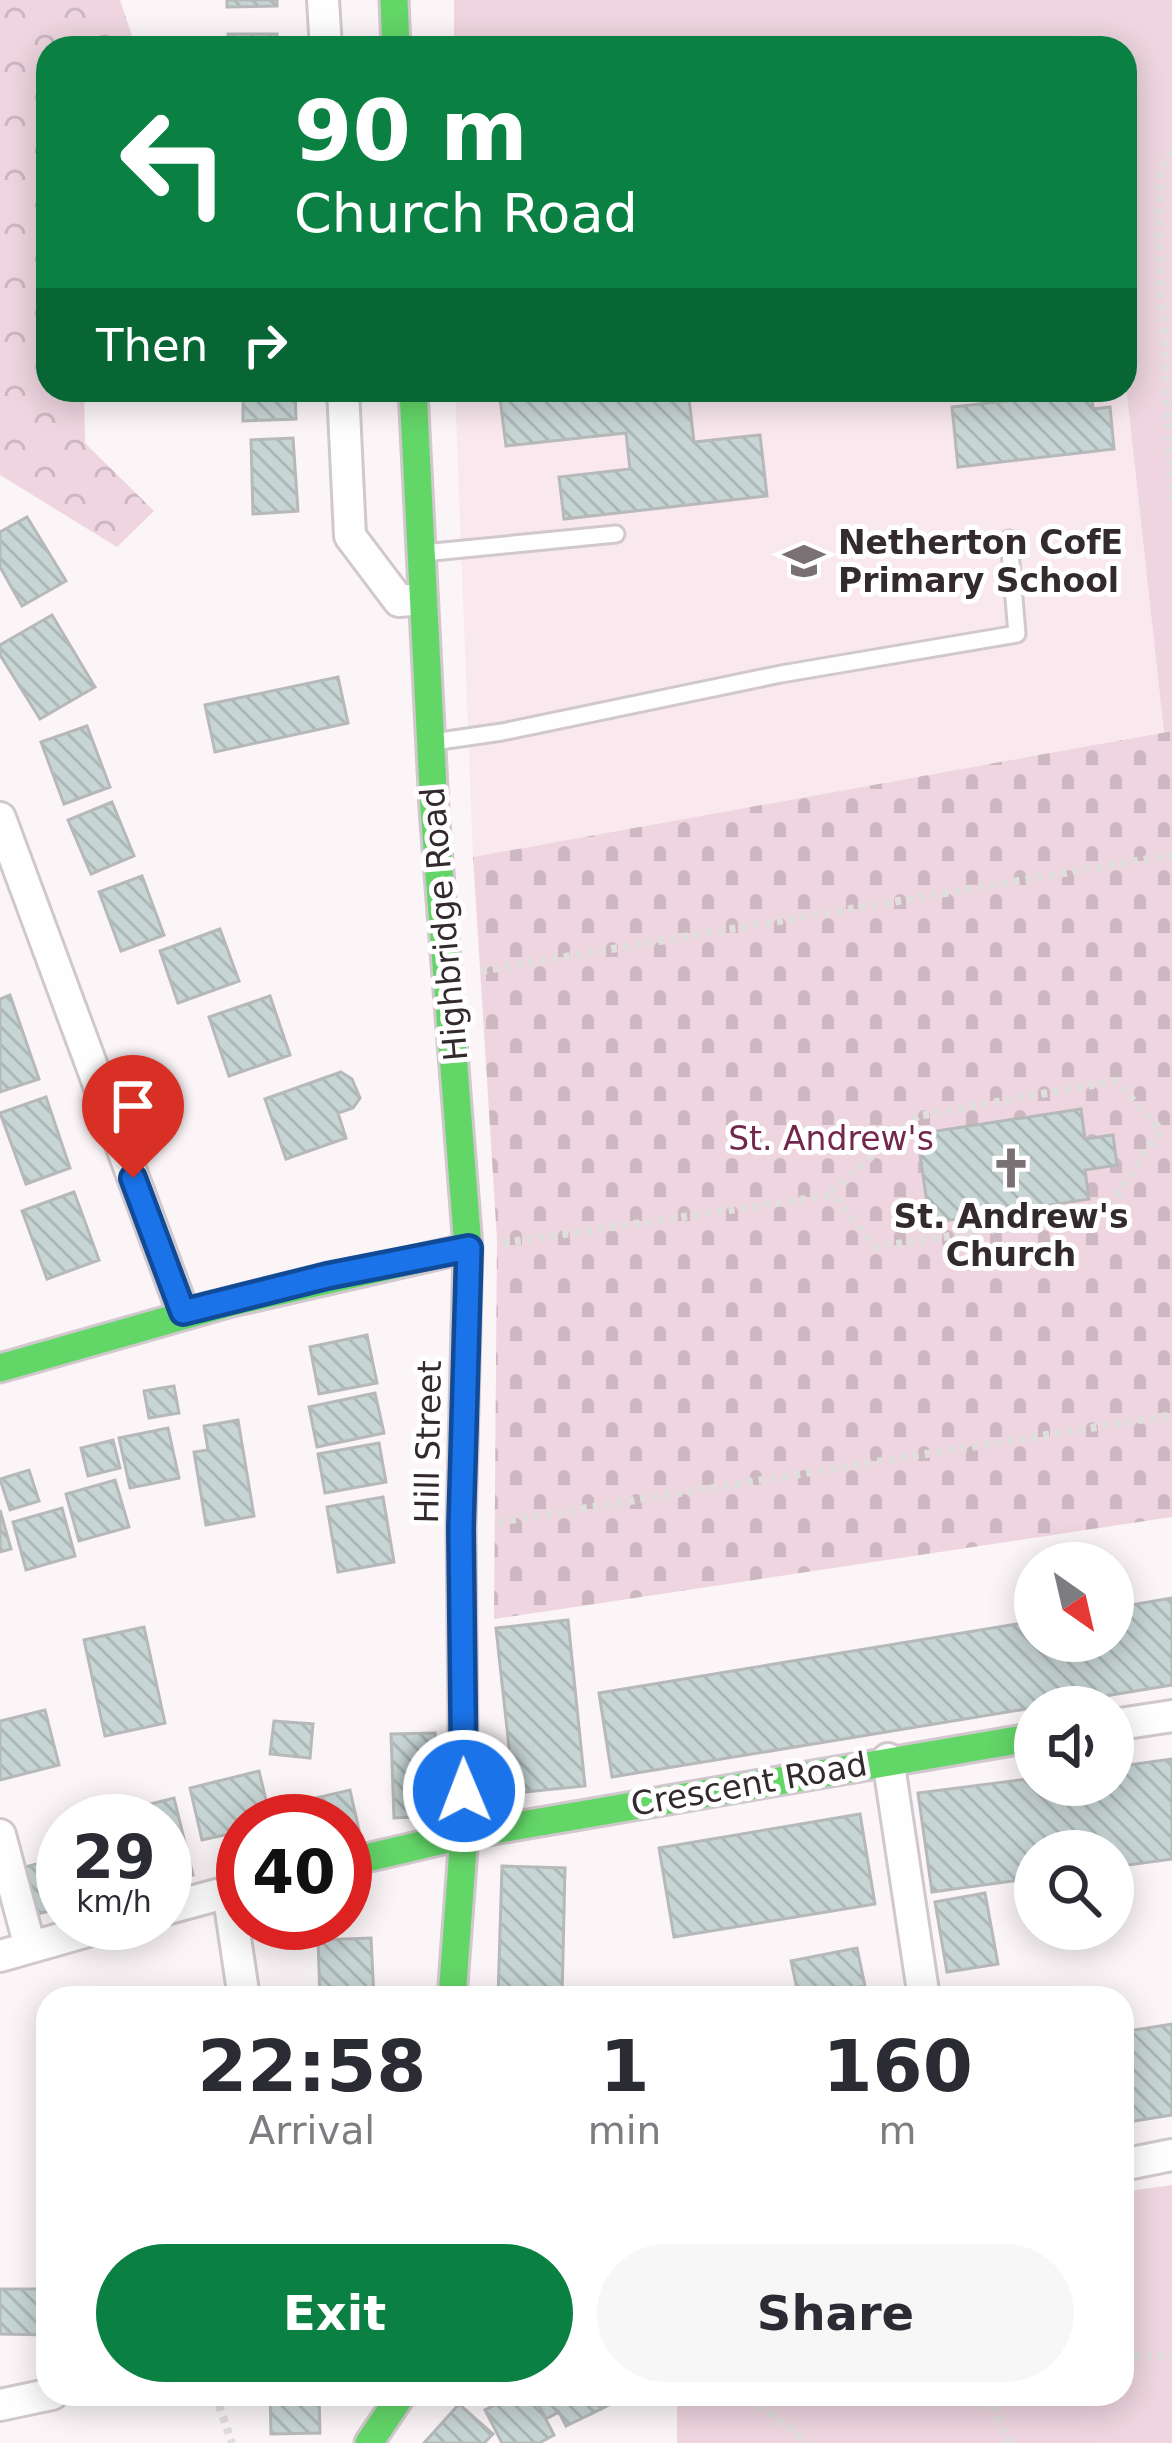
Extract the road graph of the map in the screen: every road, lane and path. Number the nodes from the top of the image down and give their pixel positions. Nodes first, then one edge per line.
1 (323, 0) edge
2 (394, 0) edge
3 (325, 36) edge
4 (396, 36) edge
5 (1172, 152) edge
6 (344, 402) edge
7 (414, 402) edge
8 (1172, 499) edge
9 (616, 534) dead end
10 (1009, 539) dead end
11 (420, 554) junction
12 (422, 599) junction
13 (430, 742) junction
14 (0, 818) edge
15 (1172, 855) edge
16 (449, 976) junction
17 (1167, 1129) edge
18 (833, 1195) junction
19 (469, 1248) junction
20 (183, 1312) junction
21 (0, 1368) edge
22 (1172, 1415) edge
23 (461, 1528) junction
24 (1172, 1717) edge
25 (1134, 1722) edge
26 (1014, 1740) edge
27 (888, 1760) junction
28 (464, 1834) junction
29 (0, 1835) edge
30 (372, 1856) edge
31 (240, 1950) edge
32 (15, 1952) edge
33 (243, 1986) edge
34 (453, 1986) edge
35 (922, 1986) edge
36 (1172, 2156) edge
37 (1134, 2163) edge
38 (1134, 2356) edge
39 (1172, 2357) edge
40 (36, 2397) edge
41 (0, 2405) edge
42 (219, 2406) edge
43 (394, 2406) edge
44 (760, 2406) edge
45 (992, 2406) edge
46 (232, 2443) edge
47 (369, 2443) edge
48 (809, 2443) edge
49 (1009, 2443) edge

1 - 3 street
2 - 4 street
5 - 8 path
6 - 12 street
7 - 11 street, Highbridge Road
9 - 11 lane
10 - 13 lane
11 - 12 street, Highbridge Road
12 - 13 street, Highbridge Road
13 - 16 street, Highbridge Road
14 - 20 street
15 - 16 path
16 - 19 street, Highbridge Road
17 - 18 path
17 - 18 path
18 - 19 path
19 - 20 street
19 - 23 street, Hill Street
20 - 21 street
22 - 23 path
23 - 28 street, Hill Street
24 - 25 street
26 - 27 street, Crescent Road
27 - 28 street, Crescent Road
27 - 35 street
28 - 30 street, Crescent Road
28 - 34 street, Hill Street
29 - 32 street
31 - 33 street
36 - 37 street
38 - 39 path
40 - 41 street
42 - 46 path
43 - 47 street
44 - 48 path
45 - 49 path

